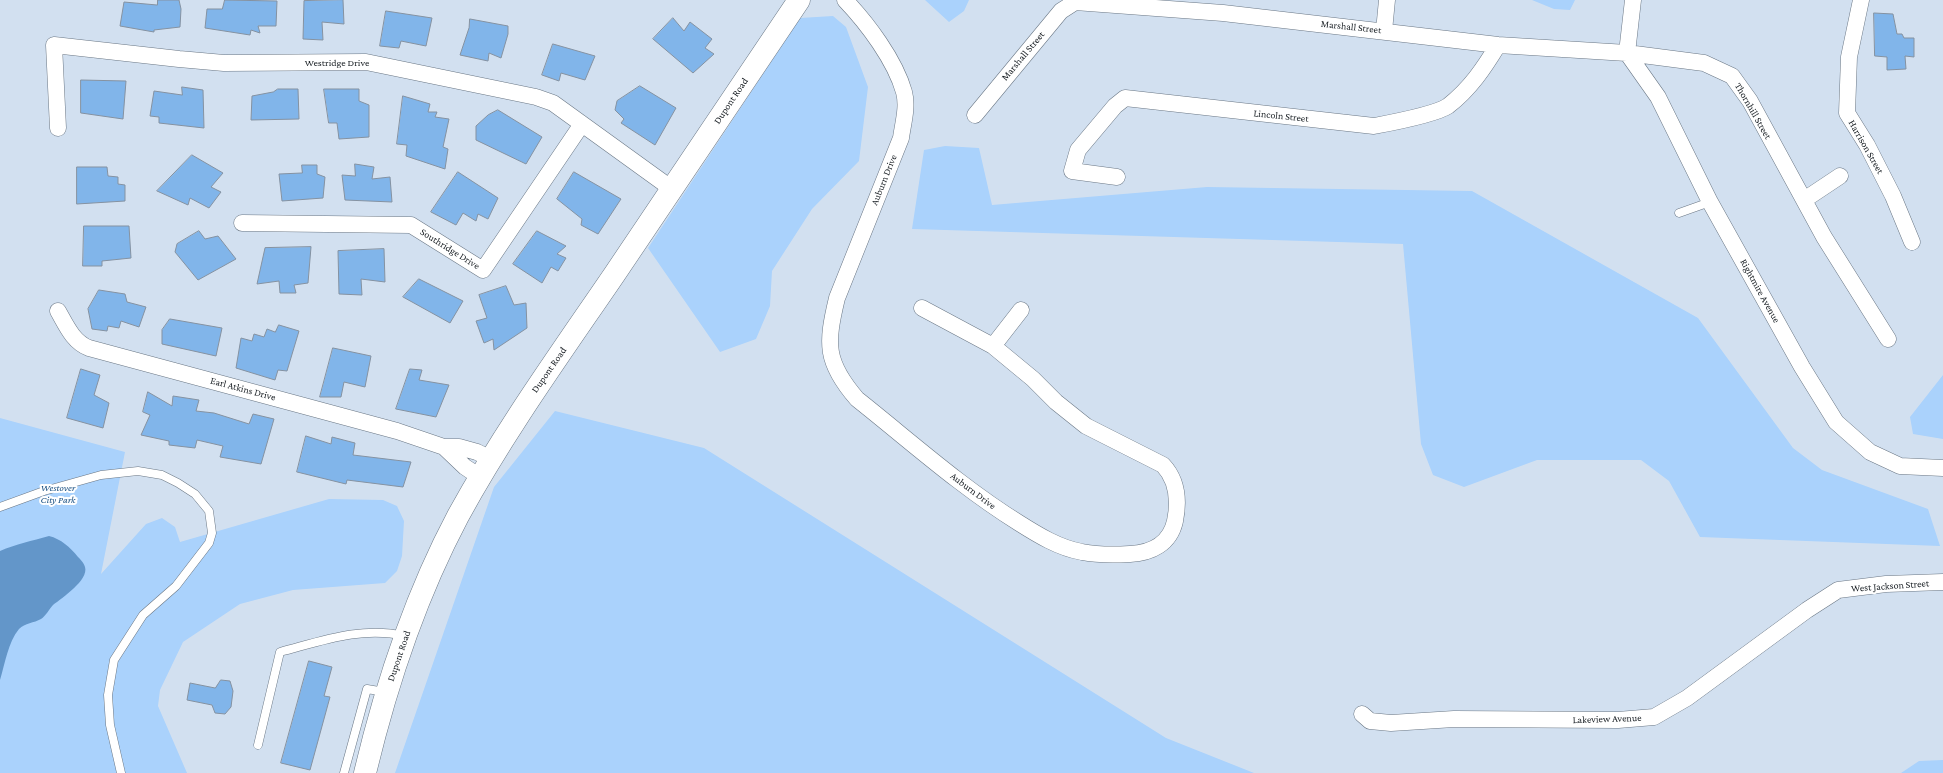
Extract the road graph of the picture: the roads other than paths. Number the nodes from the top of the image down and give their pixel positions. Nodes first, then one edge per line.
1 (799, 0) edge
2 (845, 0) edge
3 (1387, 0) edge
4 (1633, 0) edge
5 (1861, 0) edge
6 (1072, 1) edge
7 (1224, 6) edge
8 (1384, 31) junction
9 (1498, 45) junction
10 (1627, 53) junction
11 (975, 115) dead end
12 (582, 124) junction
13 (58, 128) dead end
14 (1840, 176) dead end
15 (1117, 177) dead end
16 (672, 189) junction
17 (1804, 200) junction
18 (1710, 202) junction
19 (1679, 213) dead end
20 (242, 223) dead end
21 (1912, 242) dead end
22 (922, 308) dead end
23 (1022, 310) dead end
24 (58, 311) dead end
25 (1888, 339) dead end
26 (993, 346) junction
27 (486, 468) junction
28 (1943, 468) edge
29 (0, 507) edge
30 (1943, 582) edge
31 (1838, 590) joint
32 (405, 636) junction
33 (387, 692) junction
34 (1362, 714) dead end
35 (258, 745) dead end
36 (121, 773) edge
37 (344, 773) edge
38 (365, 773) edge

1 - 16 street, Dupont Road
2 - 26 street, Auburn Drive
3 - 8 street
4 - 10 street
5 - 21 street, Harrison Street
6 - 7 street, Marshall Street
6 - 11 street, Marshall Street
7 - 8 street, Marshall Street
8 - 9 street, Marshall Street
9 - 10 street, Marshall Street
9 - 15 street, Lincoln Street
10 - 17 street, Thornhill Street
10 - 18 street, Rightmire Avenue
12 - 13 street, Westridge Drive
12 - 16 street, Westridge Drive
12 - 20 street, Southridge Drive
14 - 17 street
16 - 27 street, Dupont Road
17 - 25 street, Thornhill Street
18 - 19 lane
18 - 28 street, Rightmire Avenue
22 - 26 street, Auburn Drive
23 - 26 street
24 - 27 street, Earl Atkins Drive
27 - 32 street, Dupont Road
29 - 36 lane
30 - 31 street, West Jackson Street
31 - 34 street, Lakeview Avenue
32 - 33 street, Dupont Road
32 - 35 lane
33 - 37 lane
33 - 38 street, Dupont Road

